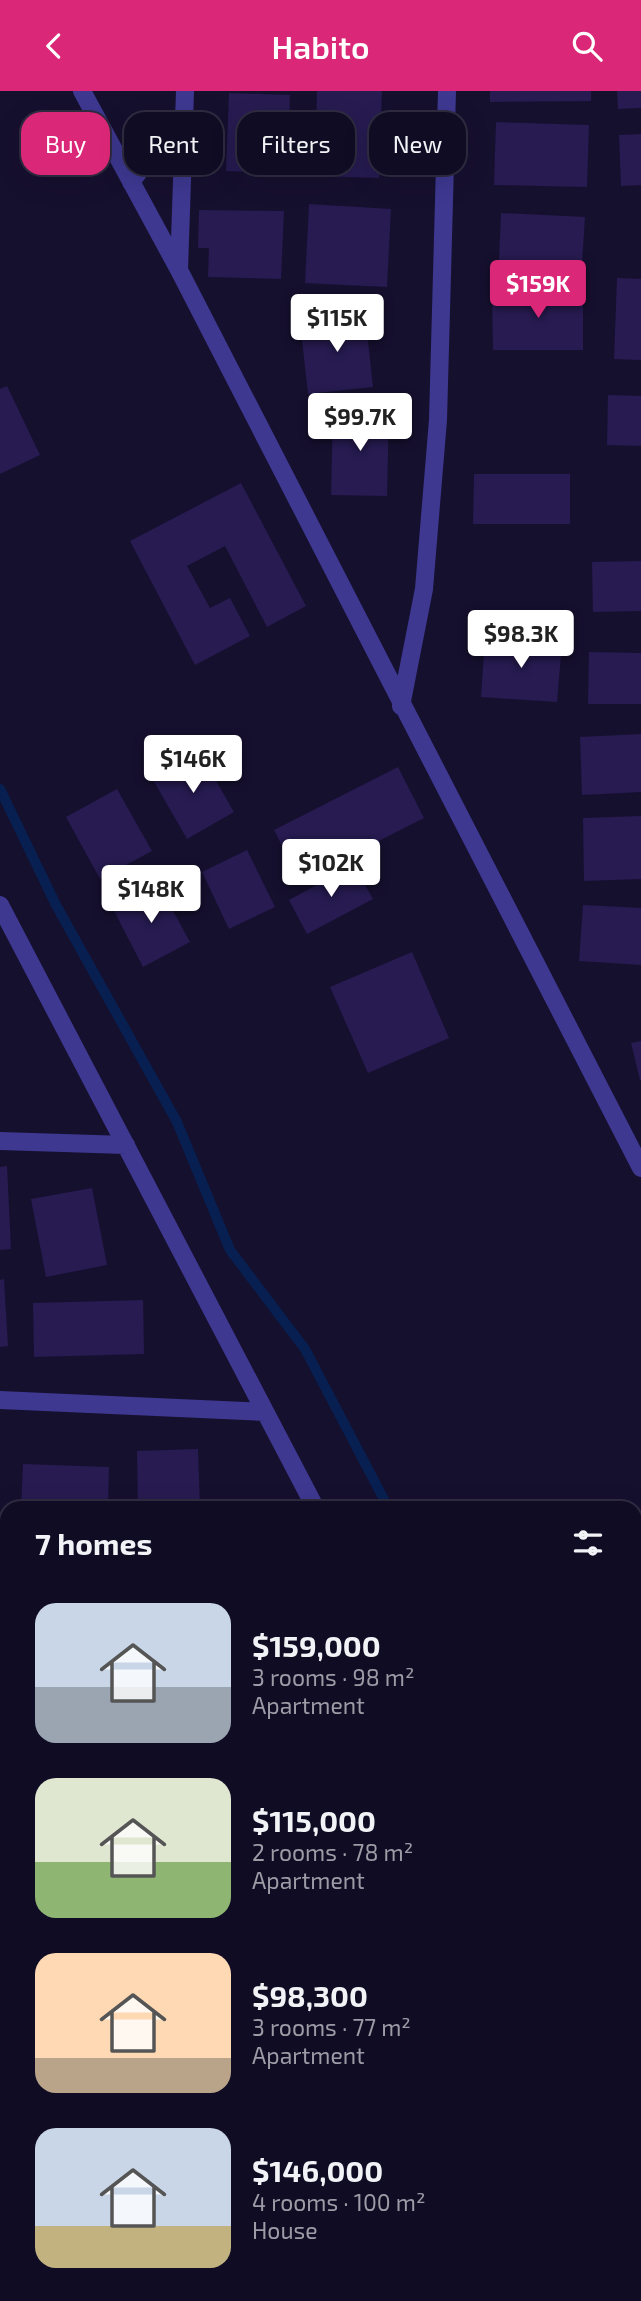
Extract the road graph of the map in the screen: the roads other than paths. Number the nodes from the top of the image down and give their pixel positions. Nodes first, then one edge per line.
1 (82, 91) edge
2 (185, 91) edge
3 (447, 91) edge
4 (184, 112) edge
5 (136, 175) edge
6 (182, 175) edge
7 (131, 182) junction
8 (179, 270) junction
9 (401, 706) junction
10 (0, 905) edge
11 (0, 1141) edge
12 (125, 1145) junction
13 (641, 1168) edge
14 (0, 1400) edge
15 (265, 1412) junction
16 (312, 1501) edge

1 - 7 street
2 - 4 street
3 - 9 street
5 - 7 street
6 - 8 street
7 - 8 street
8 - 9 street
9 - 13 street
10 - 12 street
11 - 12 street
12 - 15 street
14 - 15 street
15 - 16 street

